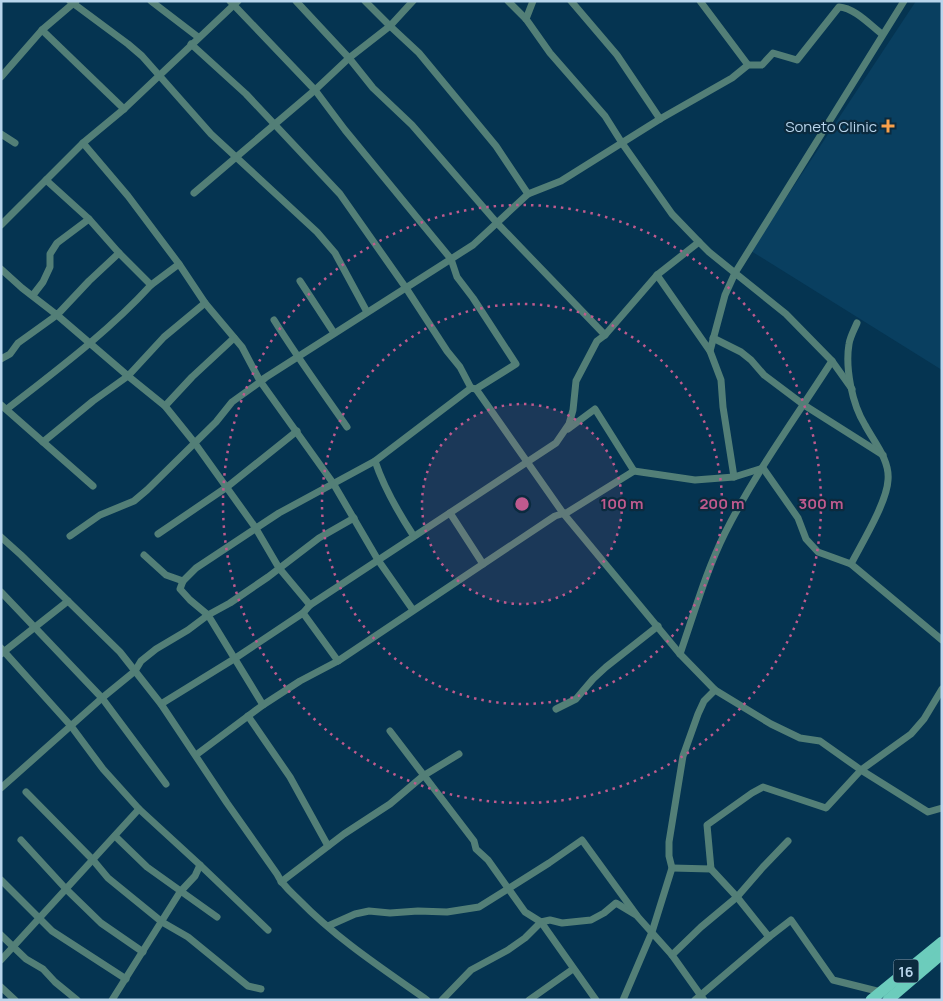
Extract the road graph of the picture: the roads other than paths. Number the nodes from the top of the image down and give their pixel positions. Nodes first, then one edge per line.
1 (151, 1) edge
2 (296, 1) edge
3 (365, 1) edge
4 (414, 1) edge
5 (508, 1) edge
6 (533, 1) edge
7 (571, 1) edge
8 (700, 1) edge
9 (904, 1) edge
10 (73, 2) edge
11 (234, 2) edge
12 (526, 19) junction
13 (390, 26) junction
14 (42, 30) junction
15 (882, 34) junction
16 (198, 37) junction
17 (192, 44) junction
18 (349, 58) junction
19 (748, 65) junction
20 (159, 75) junction
21 (1, 77) edge
22 (316, 90) junction
23 (124, 109) junction
24 (660, 119) junction
25 (274, 124) junction
26 (1, 134) edge
27 (622, 143) junction
28 (14, 144) dead end
29 (83, 144) junction
30 (236, 158) junction
31 (46, 180) junction
32 (194, 193) dead end
33 (528, 194) junction
34 (89, 219) junction
35 (497, 223) junction
36 (1, 225) edge
37 (699, 242) junction
38 (119, 254) junction
39 (451, 259) junction
40 (179, 264) junction
41 (1, 269) edge
42 (735, 273) junction
43 (657, 275) junction
44 (300, 281) dead end
45 (151, 285) junction
46 (406, 288) junction
47 (32, 295) junction
48 (205, 303) junction
49 (367, 312) junction
50 (57, 315) junction
51 (274, 320) dead end
52 (857, 323) dead end
53 (334, 333) junction
54 (605, 334) junction
55 (234, 338) junction
56 (713, 338) junction
57 (90, 344) junction
58 (710, 351) junction
59 (297, 357) junction
60 (1, 359) edge
61 (832, 361) junction
62 (128, 376) junction
63 (260, 381) junction
64 (474, 388) junction
65 (852, 389) junction
66 (804, 405) junction
67 (165, 406) junction
68 (4, 407) edge
69 (346, 427) dead end
70 (297, 431) junction
71 (562, 433) junction
72 (43, 442) junction
73 (194, 442) junction
74 (883, 455) junction
75 (375, 461) junction
76 (528, 462) junction
77 (763, 468) junction
78 (634, 471) junction
79 (734, 477) junction
80 (333, 484) junction
81 (93, 486) dead end
82 (227, 487) junction
83 (450, 513) junction
84 (563, 513) junction
85 (354, 518) junction
86 (255, 527) junction
87 (158, 534) dead end
88 (70, 536) dead end
89 (413, 536) dead end
90 (1, 537) edge
91 (144, 555) dead end
92 (378, 560) junction
93 (483, 564) junction
94 (852, 564) junction
95 (279, 568) junction
96 (182, 582) junction
97 (1, 592) edge
98 (68, 601) junction
99 (310, 605) junction
100 (413, 610) junction
101 (303, 613) junction
102 (208, 615) junction
103 (34, 626) junction
104 (658, 626) junction
105 (942, 640) edge
106 (2, 651) edge
107 (680, 654) junction
108 (234, 659) junction
109 (338, 661) junction
110 (135, 671) junction
111 (942, 689) edge
112 (716, 690) junction
113 (102, 698) junction
114 (161, 704) junction
115 (263, 705) junction
116 (556, 709) dead end
117 (248, 716) junction
118 (71, 726) junction
119 (390, 731) dead end
120 (458, 754) dead end
121 (196, 755) junction
122 (861, 770) junction
123 (424, 776) junction
124 (166, 784) dead end
125 (1, 788) edge
126 (26, 792) dead end
127 (942, 808) edge
128 (139, 810) junction
129 (115, 836) junction
130 (21, 840) dead end
131 (788, 842) dead end
132 (328, 846) junction
133 (93, 860) junction
134 (200, 865) junction
135 (672, 868) junction
136 (711, 869) junction
137 (1, 880) edge
138 (280, 882) junction
139 (66, 889) junction
140 (508, 889) junction
141 (180, 892) junction
142 (737, 897) junction
143 (217, 917) dead end
144 (638, 917) junction
145 (40, 918) junction
146 (162, 922) junction
147 (541, 922) junction
148 (328, 926) junction
149 (268, 930) dead end
150 (652, 932) junction
151 (1, 935) edge
152 (769, 937) junction
153 (942, 942) edge
154 (13, 946) junction
155 (143, 952) junction
156 (942, 954) edge
157 (672, 955) junction
158 (1, 960) edge
159 (573, 969) junction
160 (126, 979) junction
161 (1, 987) edge
162 (262, 989) dead end
163 (885, 996) edge
164 (700, 998) edge
165 (15, 1000) edge
166 (77, 1000) edge
167 (112, 1000) edge
168 (427, 1000) edge
169 (442, 1000) edge
170 (529, 1000) edge
171 (596, 1000) edge
172 (623, 1000) edge
173 (871, 1000) edge

1 - 16 street
2 - 18 street
3 - 13 street
4 - 13 street
5 - 12 street
6 - 12 street
7 - 24 street
8 - 19 street
9 - 15 street
10 - 14 street
10 - 20 street
11 - 16 street
11 - 22 street
12 - 27 street
13 - 18 street
13 - 33 street
14 - 21 street
14 - 23 street
15 - 19 street
15 - 42 street
16 - 17 street
17 - 20 street
17 - 25 street
18 - 22 street
18 - 35 street
19 - 24 street
20 - 23 street
20 - 30 street
22 - 25 street
22 - 39 street
23 - 29 street
24 - 27 street
25 - 30 street
25 - 46 street
26 - 28 street
27 - 33 street
27 - 37 street
29 - 31 street
29 - 40 street
30 - 32 street
30 - 49 street
31 - 34 street
31 - 36 street
33 - 35 street
34 - 38 street
34 - 47 street
35 - 39 street
35 - 54 street
37 - 42 street
37 - 43 street
38 - 45 street
38 - 50 street
39 - 46 street
39 - 64 street
40 - 45 street
40 - 48 street
41 - 47 street
42 - 56 street
42 - 61 street
43 - 54 street
43 - 58 street
44 - 53 street
45 - 57 street
46 - 49 street
46 - 63 street
46 - 64 street
47 - 50 street
48 - 55 street
48 - 62 street
49 - 53 street
50 - 57 street
50 - 60 street
51 - 59 street
52 - 65 street
53 - 59 street
54 - 71 street
55 - 63 street
55 - 67 street
56 - 58 street
56 - 66 street
57 - 62 street
57 - 68 street
58 - 79 street
59 - 63 street
59 - 69 street
61 - 65 street
61 - 66 street
62 - 67 street
62 - 72 street
63 - 70 street
63 - 73 street
64 - 75 street
64 - 76 street
65 - 74 street
66 - 74 street
66 - 77 street
67 - 73 street
68 - 72 street
70 - 80 street
70 - 82 street
71 - 76 street
71 - 78 street
72 - 81 street
73 - 82 street
73 - 88 street
74 - 94 street
75 - 80 street
75 - 89 street
76 - 83 street
76 - 84 street
77 - 79 street
77 - 94 street
77 - 107 street
78 - 79 street
78 - 84 street
80 - 85 street
80 - 86 street
82 - 86 street
82 - 87 street
83 - 92 street
83 - 93 street
84 - 93 street
84 - 104 street
85 - 92 street
85 - 95 street
86 - 95 street
86 - 96 street
90 - 98 street
91 - 96 street
92 - 99 street
92 - 100 street
93 - 100 street
94 - 105 street
95 - 99 street
95 - 102 street
96 - 102 street
97 - 103 street
98 - 103 street
98 - 110 street
99 - 101 street
100 - 109 street
101 - 108 street
101 - 109 street
102 - 108 street
102 - 110 street
103 - 106 street
103 - 113 street
104 - 107 street
104 - 116 street
106 - 118 street
107 - 112 street
108 - 114 street
108 - 115 street
109 - 115 street
110 - 113 street
110 - 114 street
111 - 122 street
112 - 122 street
112 - 135 street
113 - 118 street
113 - 124 street
114 - 121 street
115 - 117 street
117 - 121 street
117 - 132 street
118 - 125 street
118 - 128 street
119 - 123 street
120 - 123 street
121 - 138 street
122 - 127 street
122 - 136 street
123 - 132 street
123 - 140 street
126 - 133 street
128 - 129 street
128 - 134 street
129 - 133 street
129 - 141 street
130 - 139 street
131 - 142 street
132 - 138 street
133 - 139 street
133 - 146 street
134 - 141 street
134 - 149 street
135 - 136 street
135 - 150 street
136 - 142 street
137 - 145 street
138 - 148 street
139 - 145 street
139 - 155 street
140 - 144 street
140 - 147 street
140 - 148 street
141 - 143 street
141 - 146 street
142 - 152 street
142 - 157 street
144 - 147 street
144 - 150 street
145 - 154 street
145 - 160 street
146 - 155 street
146 - 162 street
147 - 159 street
147 - 169 street
148 - 168 street
150 - 157 street
150 - 172 street
151 - 154 street
152 - 163 street
152 - 164 street
153 - 163 main road, 16
154 - 158 street
154 - 166 street
155 - 160 street
156 - 163 main road, 16
157 - 164 street
159 - 170 street
159 - 171 street
160 - 167 street
161 - 165 street
163 - 173 main road, 16

